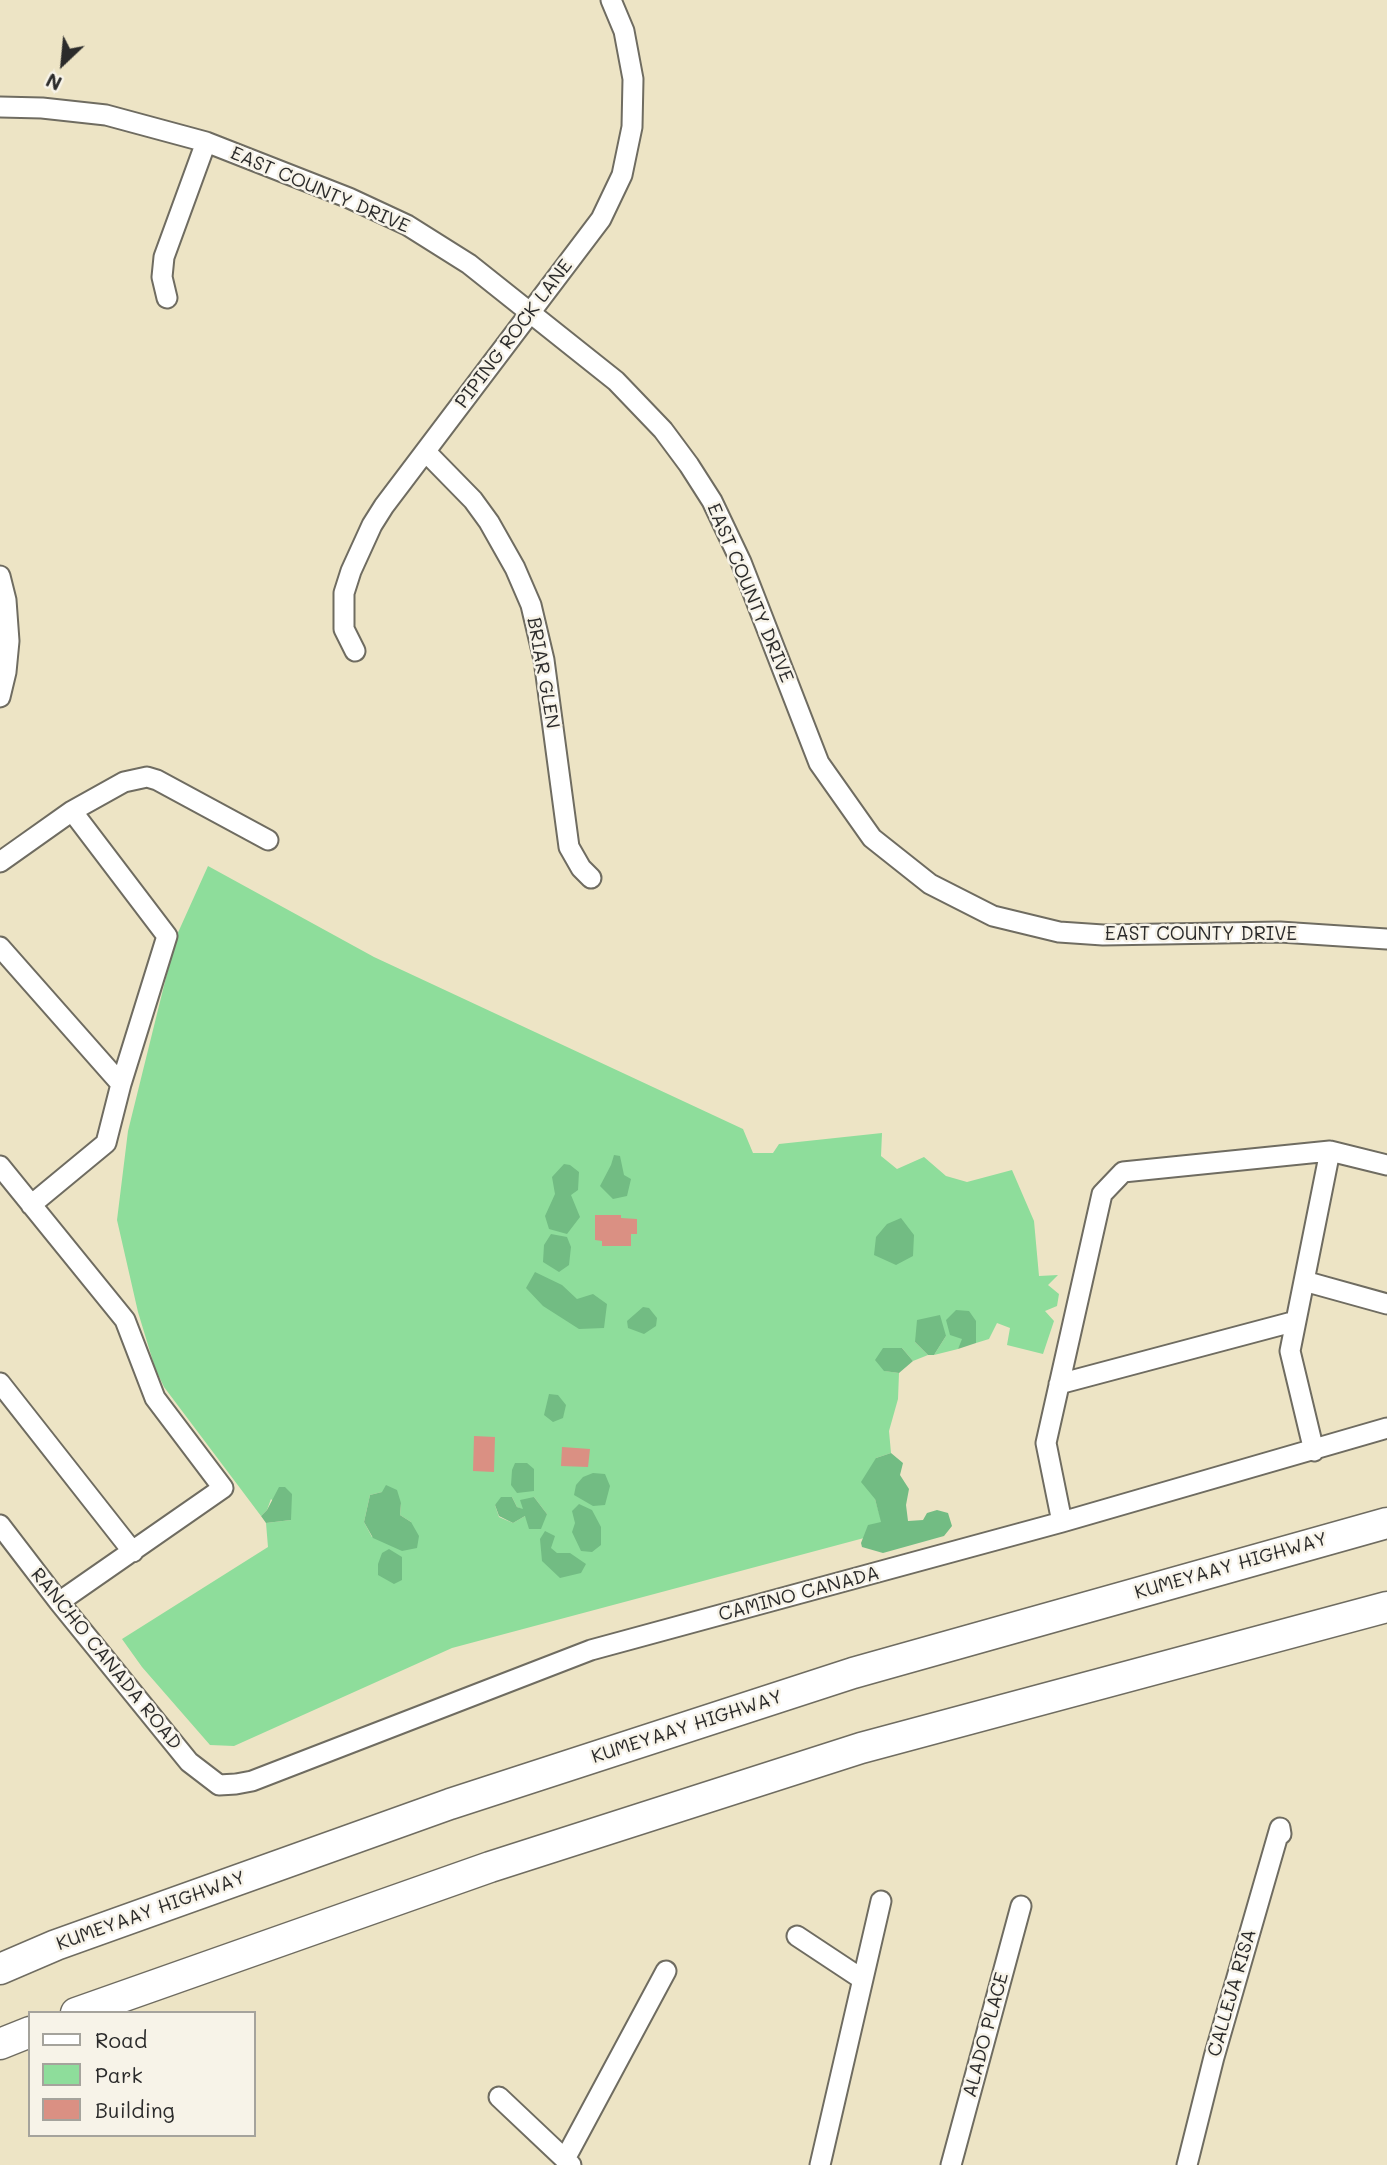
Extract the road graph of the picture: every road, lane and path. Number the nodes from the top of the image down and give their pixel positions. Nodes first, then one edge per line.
1 (611, 0) edge
2 (0, 107) edge
3 (206, 142) junction
4 (167, 298) dead end
5 (530, 311) junction
6 (426, 452) junction
7 (0, 576) edge
8 (355, 650) dead end
9 (0, 697) edge
10 (72, 811) junction
11 (268, 840) dead end
12 (0, 862) edge
13 (591, 878) dead end
14 (1387, 939) edge
15 (0, 947) edge
16 (121, 1084) junction
17 (1330, 1151) junction
18 (1387, 1165) edge
19 (0, 1166) edge
20 (32, 1205) junction
21 (1304, 1281) junction
22 (1387, 1304) edge
23 (1296, 1321) junction
24 (0, 1383) edge
25 (1059, 1384) junction
26 (1387, 1428) edge
27 (1314, 1451) junction
28 (1062, 1521) junction
29 (1387, 1523) edge
30 (0, 1525) edge
31 (133, 1552) junction
32 (59, 1602) junction
33 (1387, 1607) edge
34 (219, 1785) joint
35 (1281, 1834) dead end
36 (881, 1901) dead end
37 (1021, 1906) dead end
38 (797, 1936) dead end
39 (0, 1969) edge
40 (666, 1971) dead end
41 (862, 1979) junction
42 (82, 2011) edge
43 (28, 2033) edge
44 (0, 2044) edge
45 (499, 2097) dead end
46 (568, 2162) edge
47 (820, 2165) edge
48 (951, 2165) edge
49 (1187, 2165) edge

1 - 5 street, PIPING ROCK LANE
2 - 3 street, EAST COUNTY DRIVE
3 - 4 street
3 - 5 street, EAST COUNTY DRIVE
5 - 6 street, PIPING ROCK LANE
5 - 14 street, EAST COUNTY DRIVE
6 - 8 street, PIPING ROCK LANE
6 - 13 street, BRIAR GLEN
7 - 9 street
10 - 11 street
10 - 12 street
10 - 16 street
15 - 16 street
16 - 20 street
17 - 18 street
17 - 21 street
17 - 25 street
19 - 20 street
20 - 31 street
21 - 22 street
21 - 23 street
23 - 25 street
23 - 27 street
24 - 31 street
25 - 28 street
26 - 27 street, CAMINO CANADA
27 - 28 street, CAMINO CANADA
28 - 34 street, CAMINO CANADA
29 - 39 highway, KUMEYAAY HIGHWAY
30 - 32 street, RANCHO CANADA ROAD
31 - 32 street
32 - 34 street, RANCHO CANADA ROAD
33 - 42 highway
35 - 49 street, CALLEJA RISA
36 - 41 street
37 - 48 street, ALADO PLACE
38 - 41 street
40 - 46 street
41 - 47 street
43 - 44 highway
45 - 46 street

